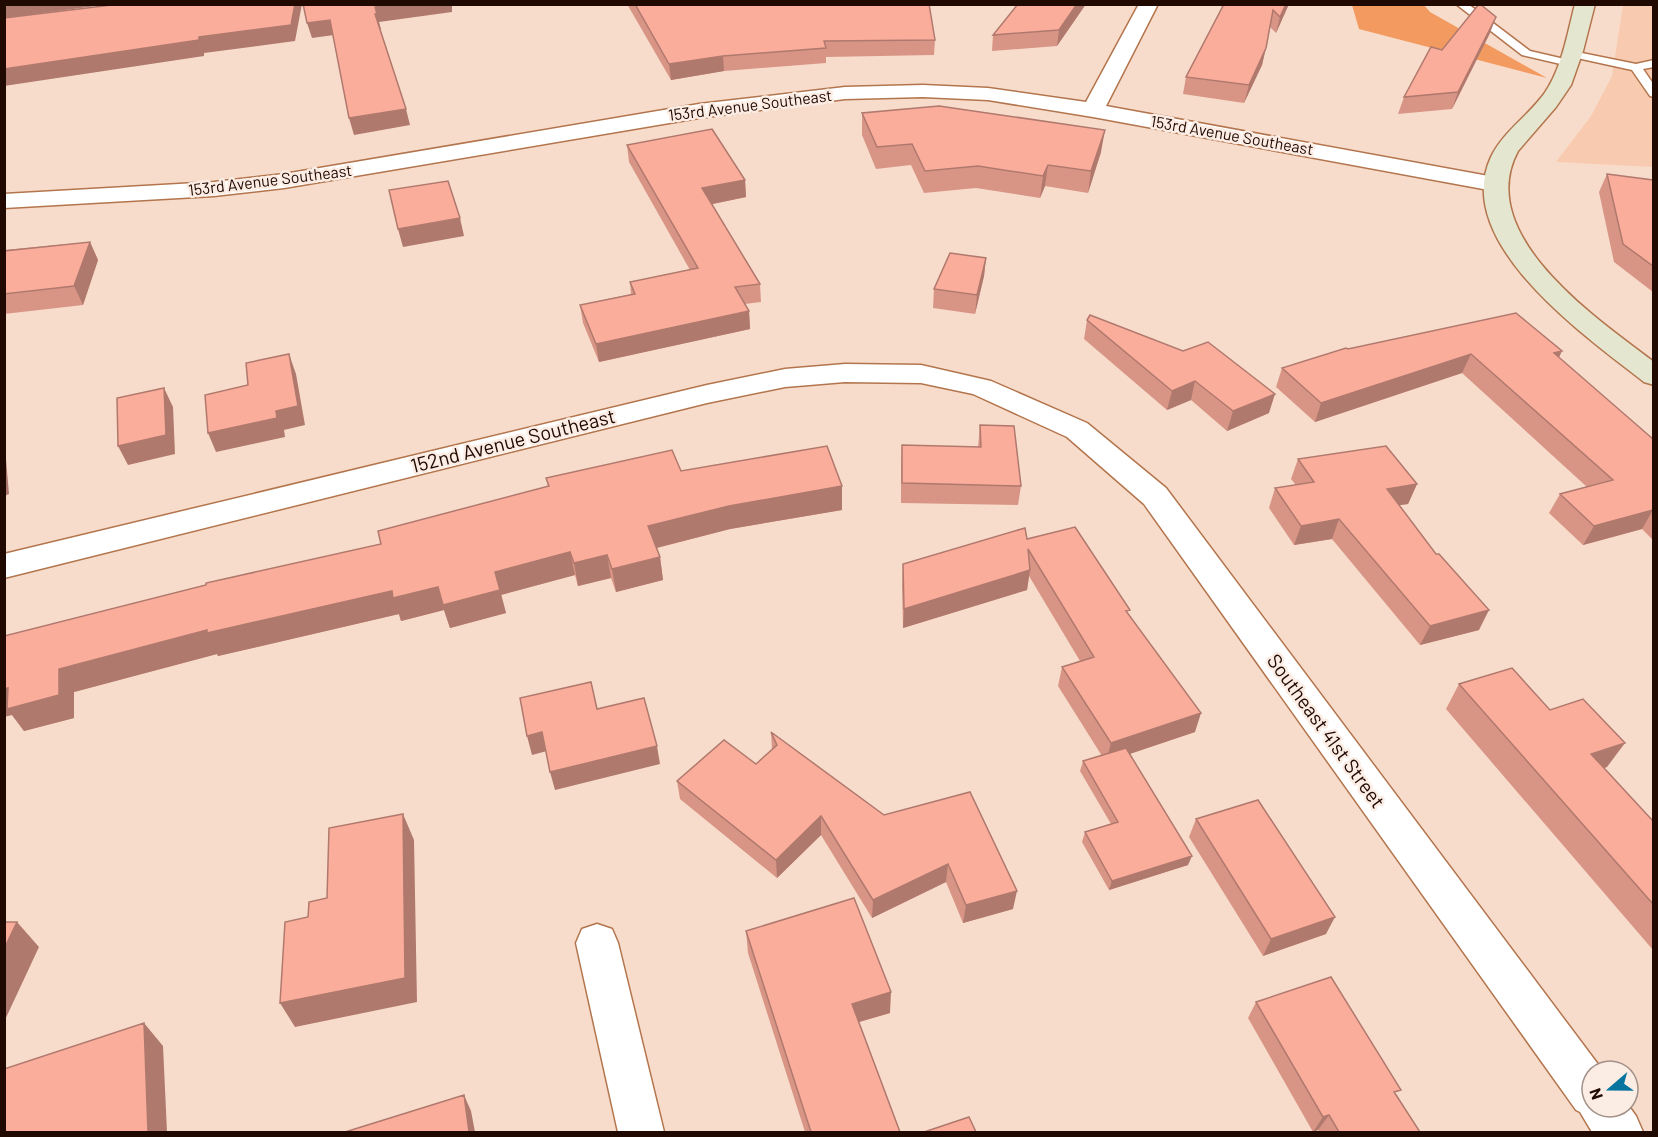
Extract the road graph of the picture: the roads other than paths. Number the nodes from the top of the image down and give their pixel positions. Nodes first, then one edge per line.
1 (1149, 4) edge
2 (1461, 4) edge
3 (1585, 4) edge
4 (1570, 58) junction
5 (1653, 63) edge
6 (1636, 67) junction
7 (1653, 94) edge
8 (1093, 110) junction
9 (1494, 184) junction
10 (4, 201) edge
11 (1653, 375) edge
12 (1025, 405) joint
13 (4, 566) edge
14 (597, 943) dead end
15 (1580, 1078) edge
16 (1610, 1119) edge
17 (641, 1132) edge
18 (1620, 1132) edge

1 - 8 street
2 - 4 lane
3 - 4 main road
4 - 6 lane
4 - 9 main road
5 - 6 lane
6 - 7 lane
8 - 9 street, 153rd Avenue Southeast
8 - 10 street, 153rd Avenue Southeast
9 - 11 main road
12 - 13 street, 152nd Avenue Southeast
12 - 15 street, Southeast 41st Street
14 - 17 street
16 - 18 street

